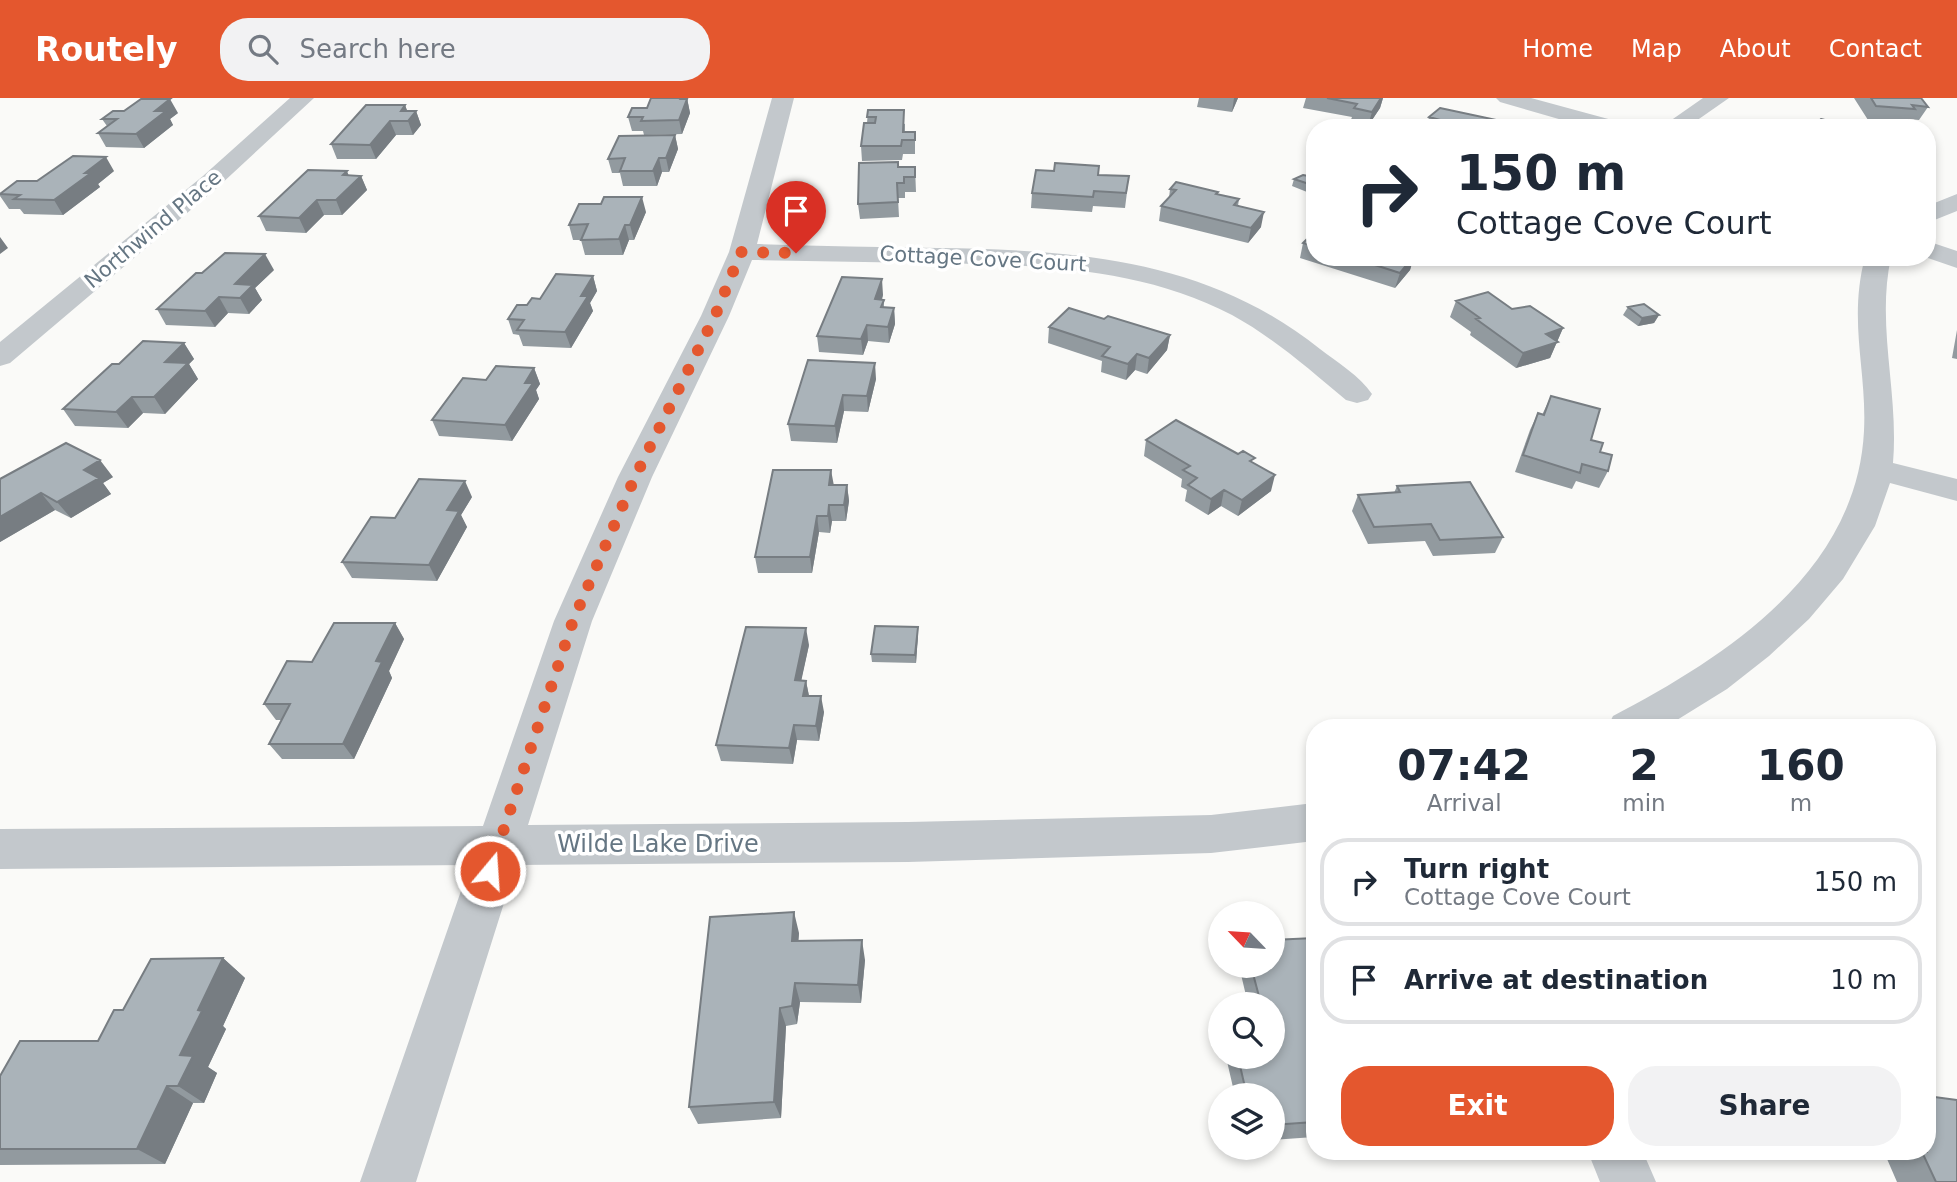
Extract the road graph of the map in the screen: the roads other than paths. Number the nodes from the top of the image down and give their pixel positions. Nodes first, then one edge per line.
1 (303, 98) edge
2 (783, 98) edge
3 (1507, 98) edge
4 (1718, 98) edge
5 (1583, 119) edge
6 (1685, 119) edge
7 (1957, 201) edge
8 (1936, 212) edge
9 (1936, 233) edge
10 (1957, 241) edge
11 (741, 252) junction
12 (1936, 252) edge
13 (1957, 260) edge
14 (1876, 266) edge
15 (0, 357) edge
16 (1357, 394) dead end
17 (1877, 469) junction
18 (1957, 490) edge
19 (1645, 719) edge
20 (1306, 823) edge
21 (499, 845) junction
22 (0, 849) edge
23 (1618, 1160) edge
24 (388, 1182) edge
25 (1628, 1182) edge

1 - 15 street, Northwind Place
2 - 11 street
3 - 5 street
4 - 6 street
7 - 8 street
9 - 10 street
11 - 16 street, Cottage Cove Court
11 - 21 street
12 - 13 street
14 - 17 street
17 - 18 street
17 - 19 street
20 - 21 street, Wilde Lake Drive
21 - 22 street, Wilde Lake Drive
21 - 24 street
23 - 25 street

